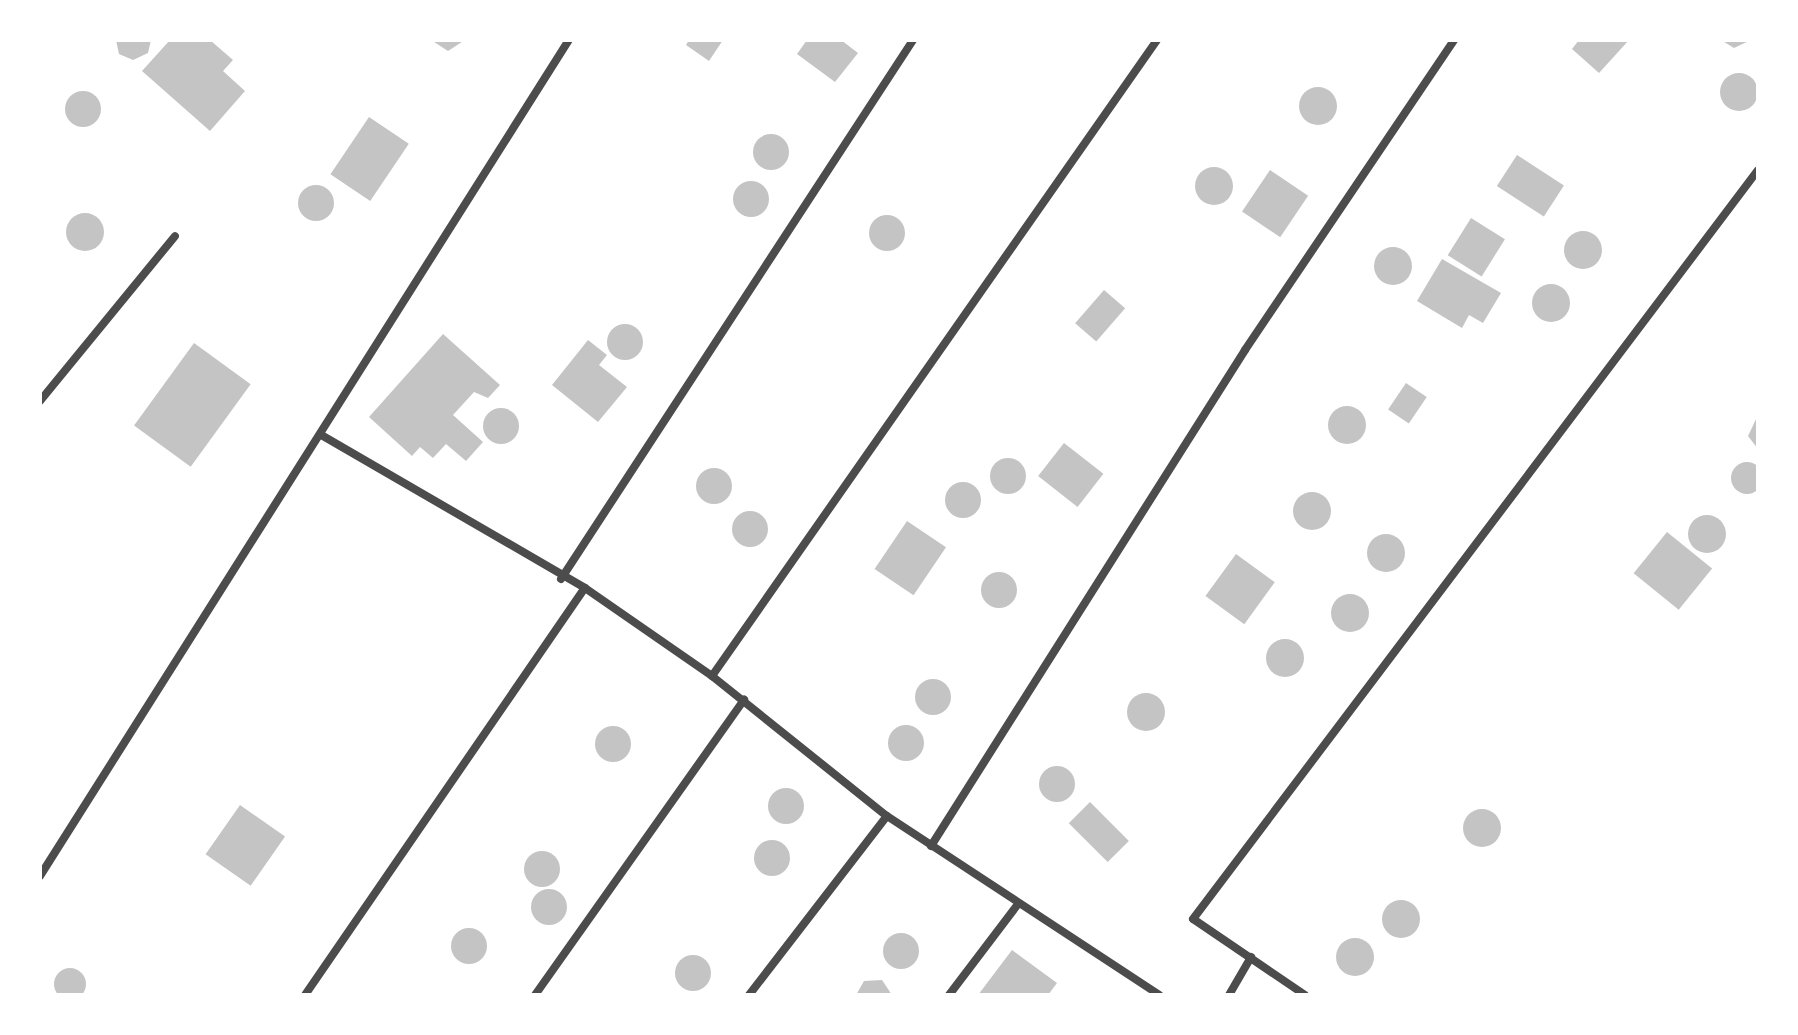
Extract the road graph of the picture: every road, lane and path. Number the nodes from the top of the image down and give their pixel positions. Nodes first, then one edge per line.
1 (569, 40) edge
2 (913, 40) edge
3 (1157, 40) edge
4 (1454, 40) edge
5 (1758, 170) edge
6 (175, 236) dead end
7 (40, 401) edge
8 (323, 436) junction
9 (561, 579) junction
10 (585, 588) junction
11 (712, 676) junction
12 (744, 700) junction
13 (887, 816) junction
14 (931, 846) junction
15 (40, 876) edge
16 (1018, 904) junction
17 (1251, 957) junction
18 (305, 995) edge
19 (535, 995) edge
20 (749, 995) edge
21 (949, 995) edge
22 (1159, 995) edge
23 (1229, 995) edge
24 (1305, 995) edge

1 - 8 street
2 - 9 street
3 - 11 street
4 - 14 street
5 - 17 street
6 - 7 street
8 - 9 street
8 - 15 street
9 - 10 street
10 - 11 street
10 - 18 street
11 - 12 street
12 - 13 street
12 - 19 street
13 - 14 street
13 - 20 street
14 - 16 street
16 - 21 street
16 - 22 street
17 - 23 street
17 - 24 street

